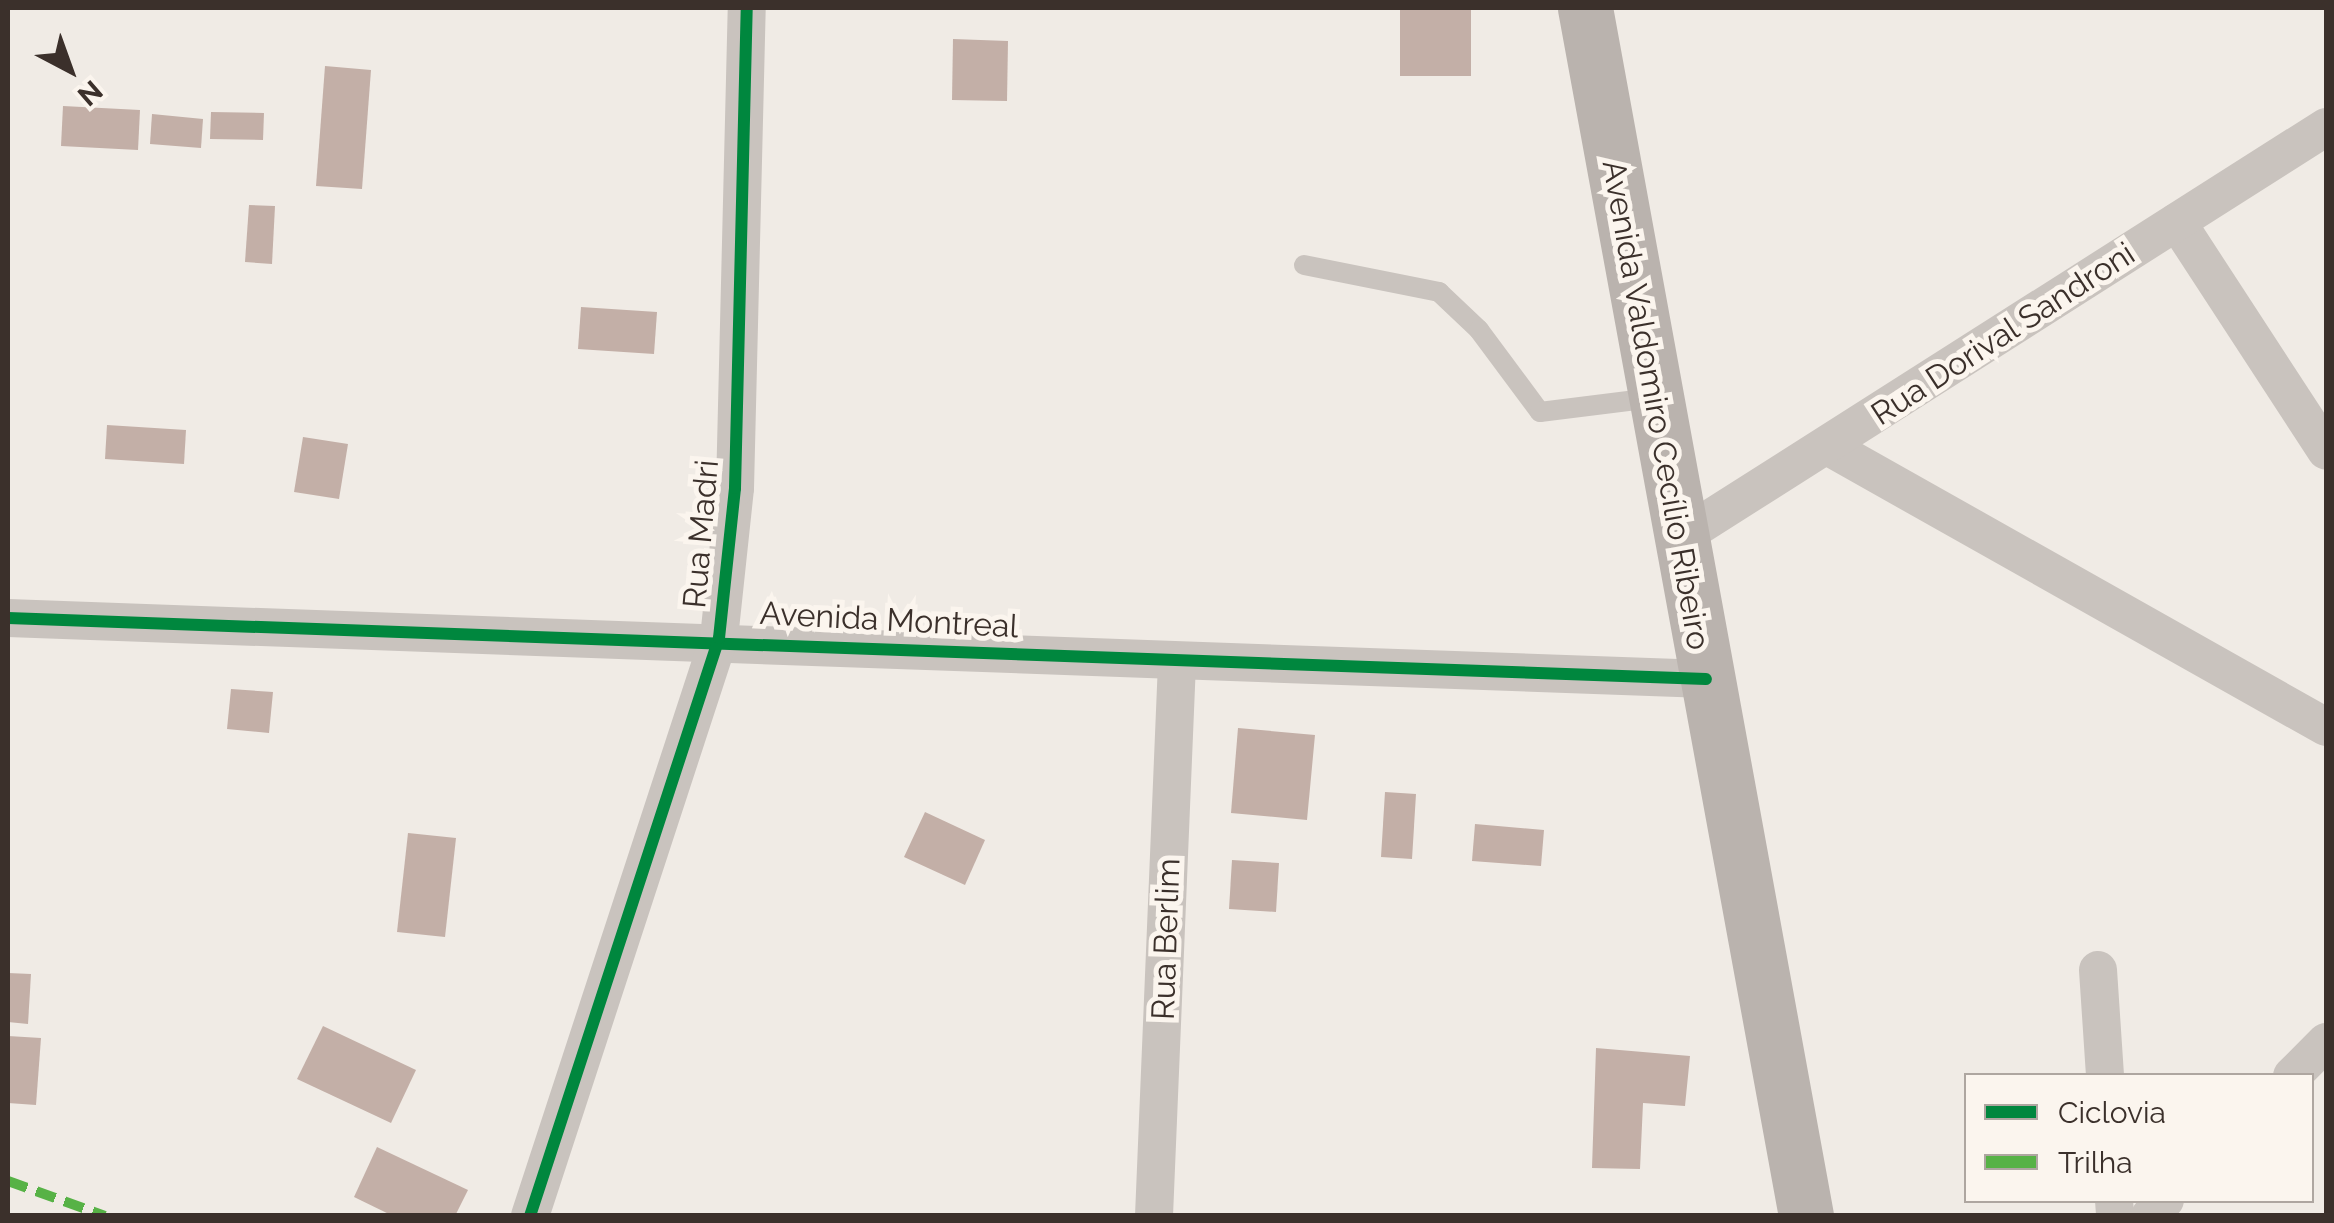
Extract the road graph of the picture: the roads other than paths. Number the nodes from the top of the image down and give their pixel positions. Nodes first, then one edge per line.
1 (748, 8) edge
2 (1585, 8) edge
3 (2326, 127) edge
4 (2176, 222) junction
5 (1304, 265) dead end
6 (1652, 398) junction
7 (1829, 447) junction
8 (2326, 450) edge
9 (1678, 539) junction
10 (8, 618) edge
11 (719, 638) junction
12 (1178, 663) junction
13 (1706, 680) junction
14 (2326, 727) edge
15 (2098, 970) dead end
16 (2326, 1042) edge
17 (2105, 1073) edge
18 (2295, 1073) edge
19 (530, 1216) edge
20 (1154, 1216) edge
21 (1806, 1216) edge

1 - 11 street, Rua Madri
2 - 6 street, Avenida Valdomiro Cecílio Ribeiro
3 - 4 street, Rua Dorival Sandroni
4 - 7 street, Rua Dorival Sandroni
4 - 8 street
5 - 6 lane
6 - 9 street, Avenida Valdomiro Cecílio Ribeiro
7 - 9 street, Rua Dorival Sandroni
7 - 14 street
9 - 13 street, Avenida Valdomiro Cecílio Ribeiro
10 - 11 street, Avenida Montreal
11 - 12 street, Avenida Montreal
11 - 19 street, Rua Madri
12 - 13 street, Avenida Montreal
12 - 20 street, Rua Berlim
13 - 21 street, Avenida Valdomiro Cecílio Ribeiro
15 - 17 street
16 - 18 street

